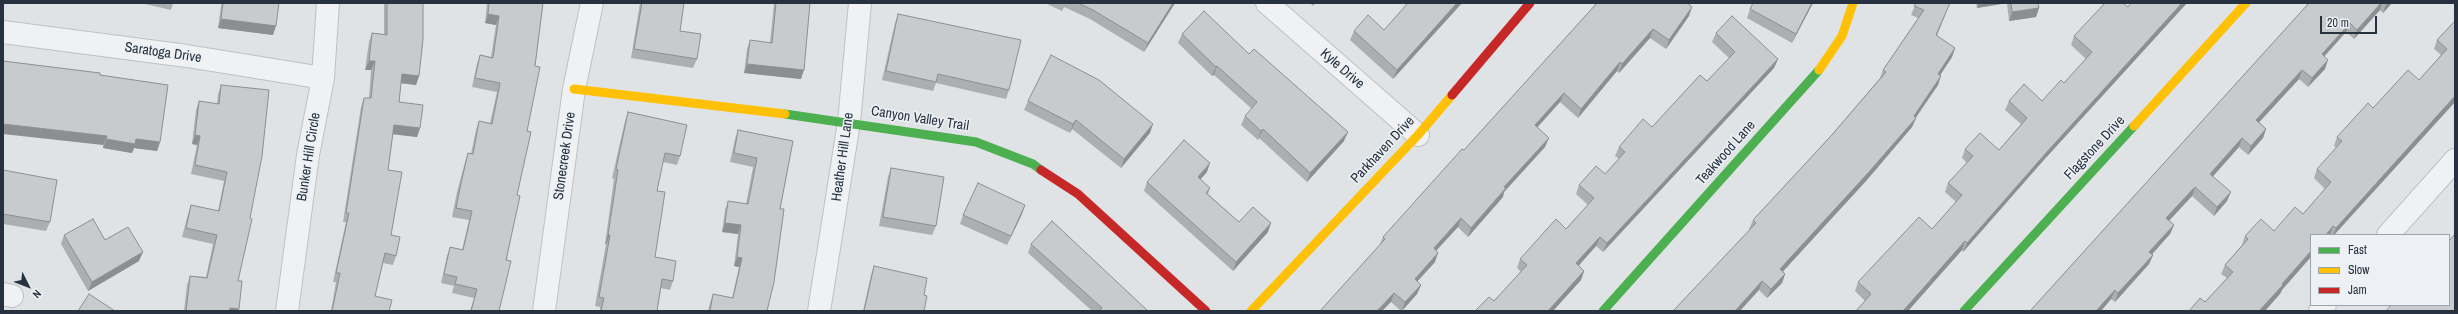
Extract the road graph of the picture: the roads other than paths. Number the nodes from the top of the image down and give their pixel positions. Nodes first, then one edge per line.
1 (328, 3) edge
2 (592, 3) edge
3 (860, 3) edge
4 (1267, 3) edge
5 (1530, 3) edge
6 (1853, 3) edge
7 (2246, 3) edge
8 (3, 32) edge
9 (323, 78) junction
10 (574, 89) junction
11 (849, 122) junction
12 (1418, 135) junction
13 (2455, 160) edge
14 (2389, 234) edge
15 (287, 311) edge
16 (544, 311) edge
17 (819, 311) edge
18 (1206, 311) edge
19 (1251, 311) edge
20 (1603, 311) edge
21 (1964, 311) edge

1 - 9 street, Bunker Hill Circle
2 - 10 street, Stonecreek Drive
3 - 11 street, Heather Hill Lane
4 - 12 street, Kyle Drive
5 - 12 street, Parkhaven Drive
6 - 20 street, Teakwood Lane
7 - 21 street, Flagstone Drive
8 - 9 street, Saratoga Drive
9 - 15 street, Bunker Hill Circle
10 - 11 street, Canyon Valley Trail
10 - 16 street, Stonecreek Drive
11 - 17 street, Heather Hill Lane
11 - 18 street, Canyon Valley Trail
12 - 19 street, Parkhaven Drive
13 - 14 street

